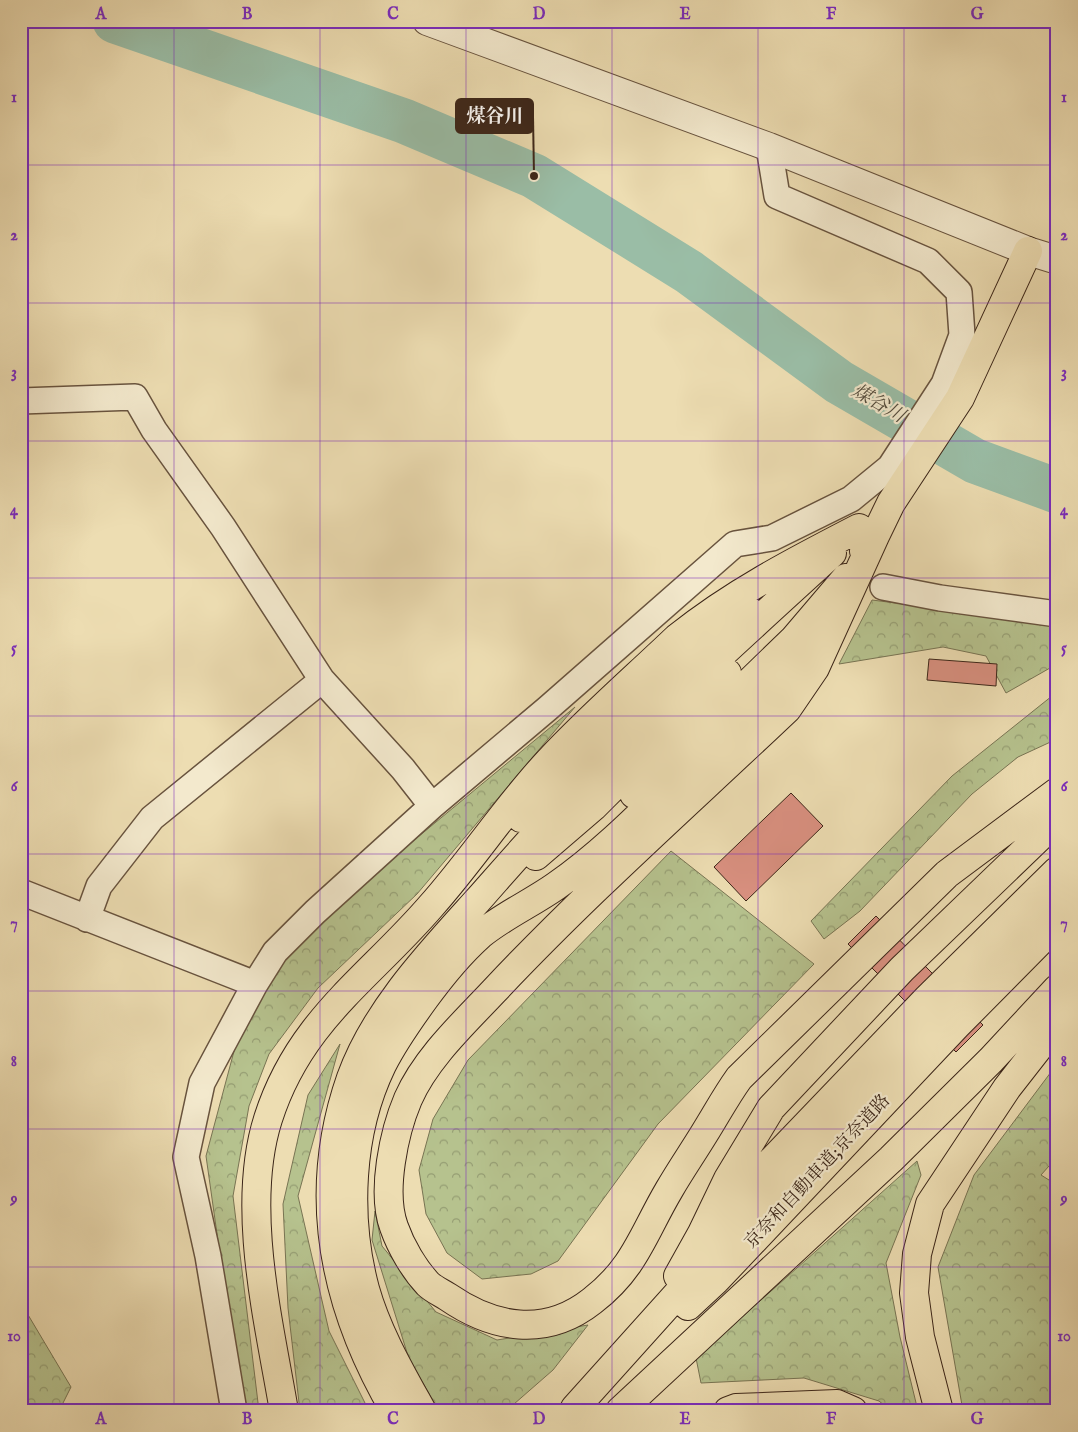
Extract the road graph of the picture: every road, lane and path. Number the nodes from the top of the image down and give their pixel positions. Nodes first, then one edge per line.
1 (427, 21) edge
2 (769, 147) junction
3 (1028, 251) junction
4 (1057, 260) edge
5 (21, 401) edge
6 (867, 532) junction
7 (772, 538) junction
8 (794, 556) junction
9 (883, 587) dead end
10 (1057, 614) edge
11 (322, 680) junction
12 (1057, 792) edge
13 (432, 806) junction
14 (1057, 820) edge
15 (1057, 845) edge
16 (1057, 871) edge
17 (21, 892) edge
18 (1057, 897) edge
19 (87, 919) junction
20 (1057, 924) edge
21 (473, 925) junction
22 (255, 984) junction
23 (1057, 988) edge
24 (1057, 1024) edge
25 (728, 1179) junction
26 (702, 1233) junction
27 (649, 1327) junction
28 (573, 1409) edge
29 (234, 1411) edge
30 (284, 1411) edge
31 (395, 1411) edge
32 (422, 1411) edge
33 (620, 1411) edge
34 (728, 1411) edge
35 (852, 1411) edge
36 (939, 1411) edge

1 - 2 street
2 - 3 street
2 - 7 street
3 - 4 street
3 - 6 highway
5 - 11 street
6 - 8 highway
6 - 12 highway
6 - 21 highway
6 - 21 highway
7 - 8 street
7 - 13 street
8 - 30 highway
9 - 10 street
11 - 13 street
11 - 19 street
13 - 22 street
14 - 25 highway
15 - 25 highway
16 - 26 highway
17 - 19 street
18 - 27 highway
19 - 22 street
20 - 28 highway, 京奈和自動車道;京奈道路
21 - 31 highway
21 - 32 highway
22 - 29 street
23 - 33 highway, 京奈和自動車道;京奈道路
24 - 36 highway
25 - 26 highway
26 - 27 highway
27 - 28 highway
34 - 35 highway

